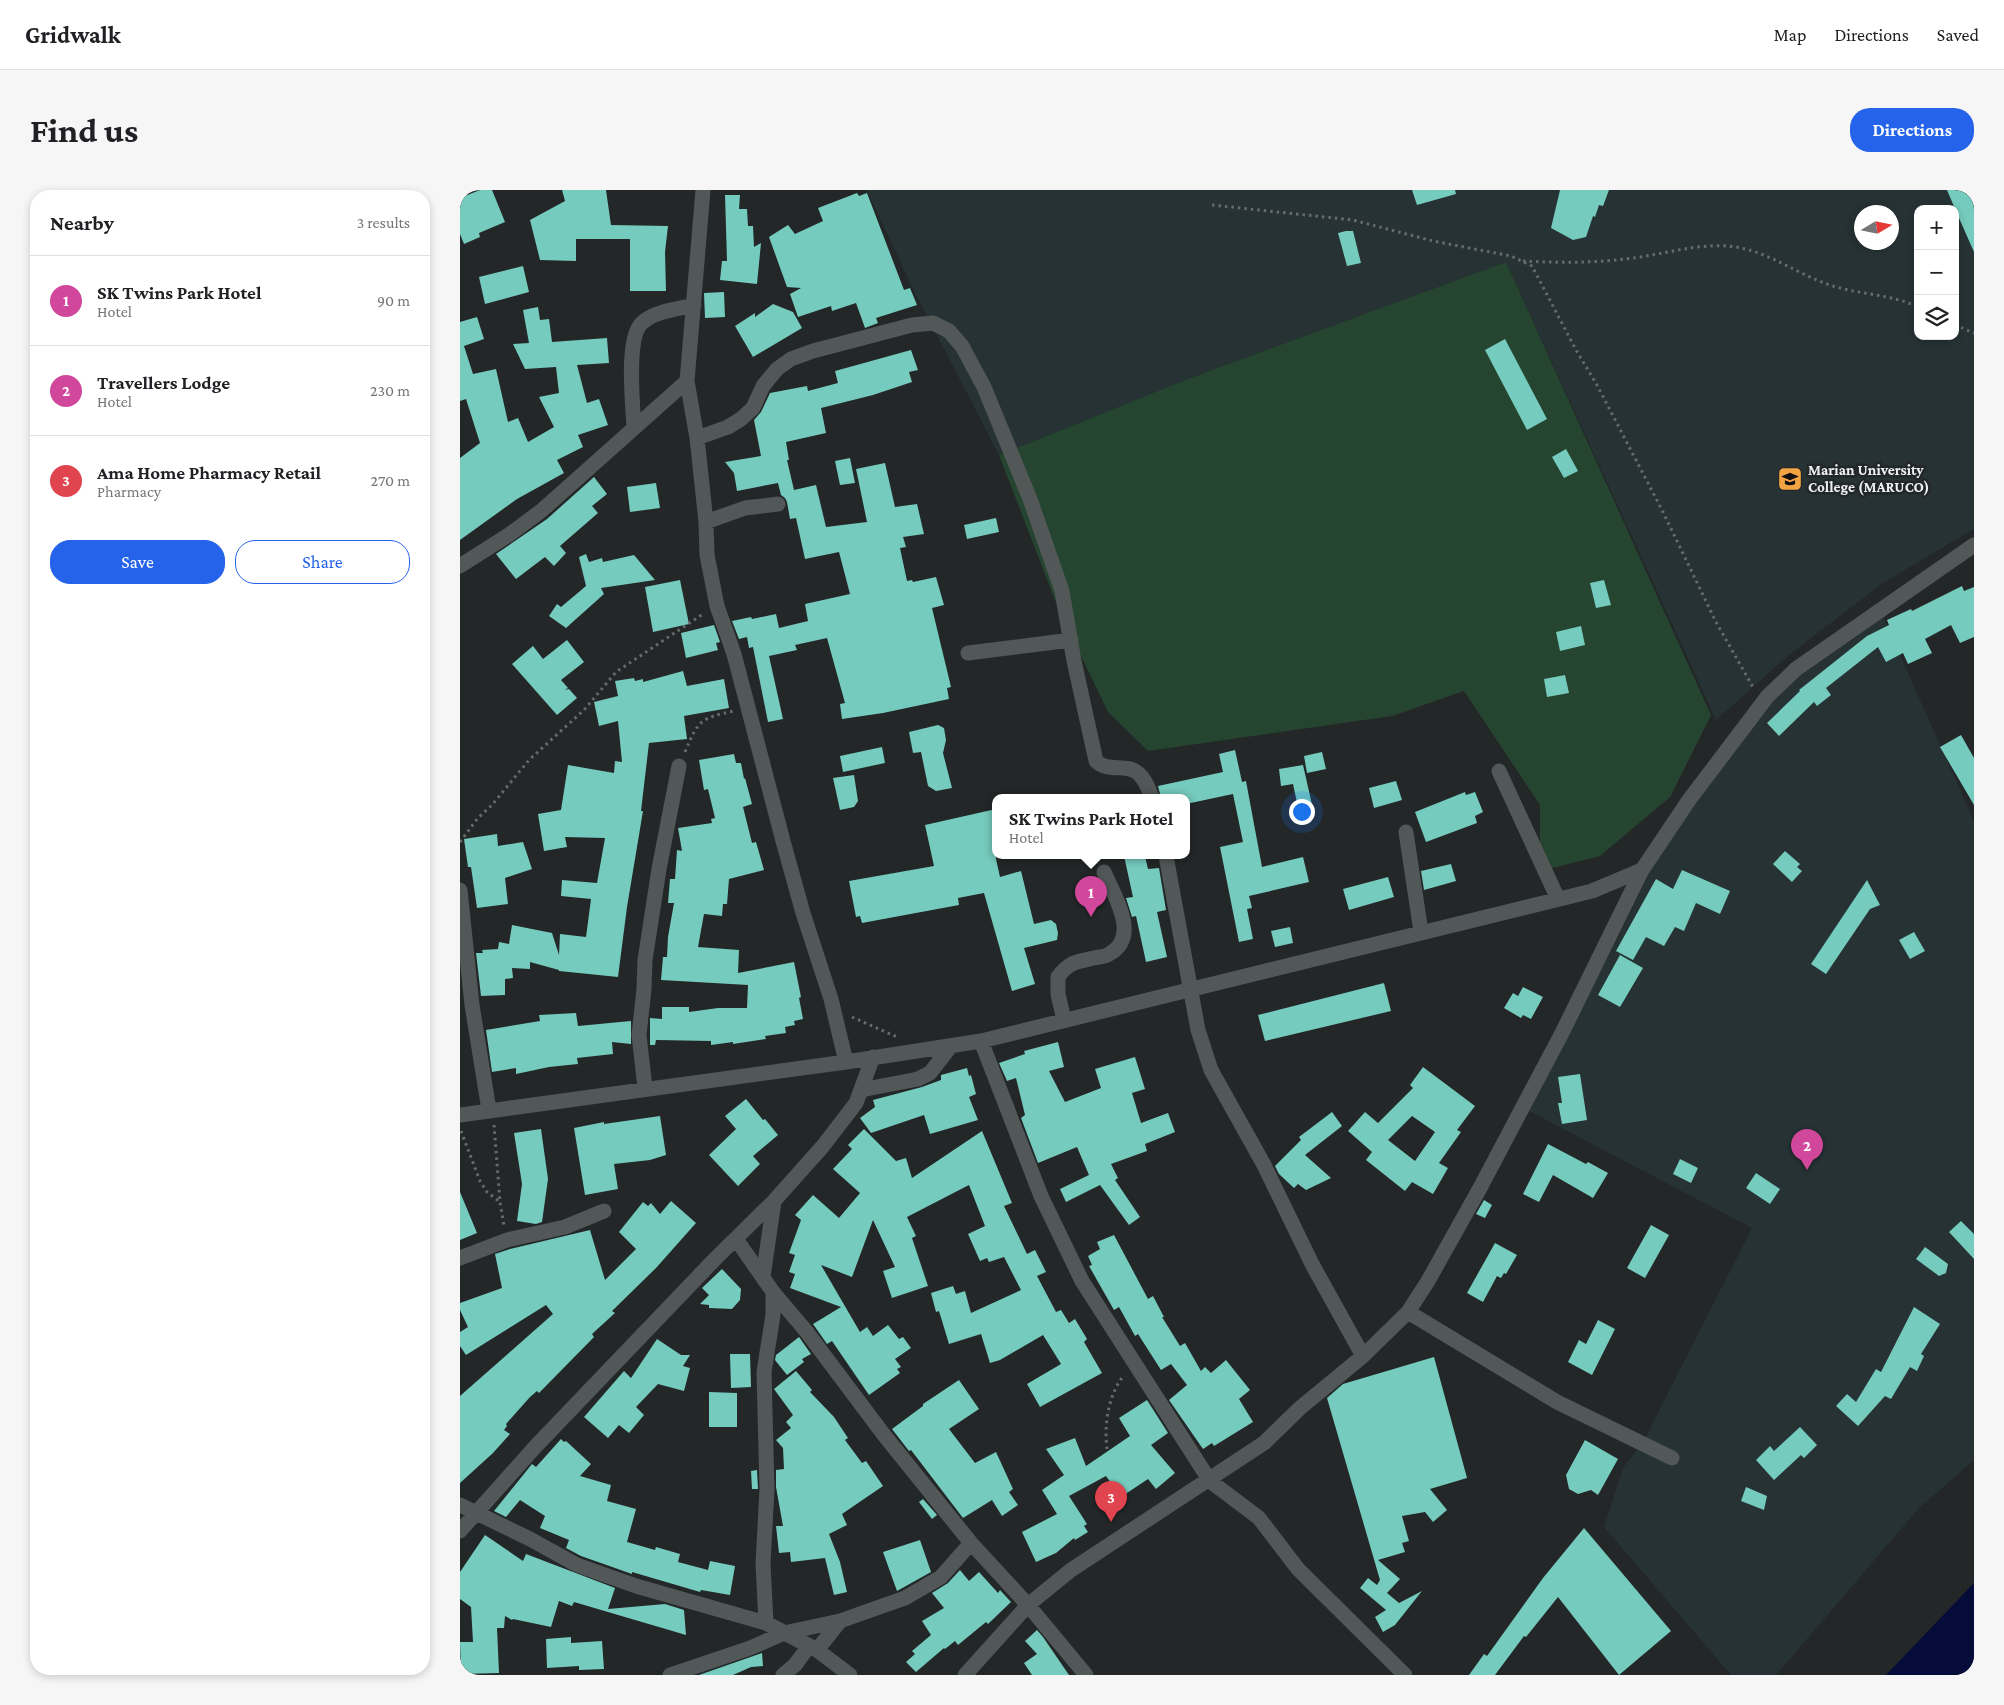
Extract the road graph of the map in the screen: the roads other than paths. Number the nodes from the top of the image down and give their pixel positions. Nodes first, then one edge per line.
1 (703, 190) edge
2 (694, 305) junction
3 (687, 381) junction
4 (634, 428) junction
5 (697, 438) junction
6 (778, 504) dead end
7 (706, 522) junction
8 (1974, 545) edge
9 (460, 566) edge
10 (1072, 640) junction
11 (968, 652) dead end
12 (679, 766) road end
13 (1499, 771) dead end
14 (1150, 794) edge
15 (1406, 832) dead end
16 (1167, 859) edge
17 (1642, 870) junction
18 (1104, 872) dead end
19 (460, 890) edge
20 (1558, 899) junction
21 (1421, 932) junction
22 (1191, 991) junction
23 (466, 1005) edge
24 (1064, 1020) junction
25 (980, 1041) junction
26 (951, 1046) junction
27 (873, 1057) junction
28 (846, 1062) junction
29 (645, 1088) junction
30 (861, 1090) junction
31 (491, 1110) junction
32 (460, 1114) edge
33 (774, 1201) junction
34 (604, 1211) dead end
35 (736, 1239) junction
36 (460, 1258) edge
37 (763, 1277) junction
38 (773, 1292) junction
39 (1408, 1312) junction
40 (1362, 1356) junction
41 (1672, 1458) dead end
42 (1210, 1481) junction
43 (460, 1505) edge
44 (477, 1513) junction
45 (460, 1531) edge
46 (971, 1543) junction
47 (1028, 1605) junction
48 (840, 1621) junction
49 (766, 1623) junction
50 (784, 1633) junction
51 (813, 1648) junction
52 (670, 1675) edge
53 (783, 1675) edge
54 (850, 1675) edge
55 (964, 1675) edge
56 (1086, 1675) edge
57 (1405, 1675) edge

1 - 2 street
2 - 3 street
2 - 4 street
3 - 4 street
3 - 5 street
4 - 9 street
5 - 7 street
5 - 10 street
6 - 7 street
7 - 28 street
8 - 17 street
10 - 11 street
10 - 14 street
12 - 29 street
13 - 20 street
15 - 21 street
16 - 22 street
17 - 20 street
17 - 39 street
18 - 24 street
19 - 23 street
20 - 21 street
21 - 22 street
22 - 24 street
22 - 40 street
23 - 31 street
24 - 25 street
25 - 26 street
25 - 42 street
26 - 27 street
26 - 30 street
27 - 28 street
27 - 30 street
28 - 29 street
29 - 31 street
30 - 33 street
31 - 32 street
33 - 35 street
33 - 37 street
34 - 36 street
35 - 37 street
35 - 44 street
37 - 38 street
38 - 46 street
38 - 49 street
39 - 40 street
39 - 41 street
40 - 42 street
42 - 47 street
42 - 57 street
43 - 44 street
44 - 45 street
44 - 49 street
46 - 47 street
46 - 48 street
47 - 55 street
47 - 56 street
48 - 50 street
48 - 51 street
49 - 50 street
50 - 51 street
50 - 52 street
51 - 53 street
51 - 54 street

